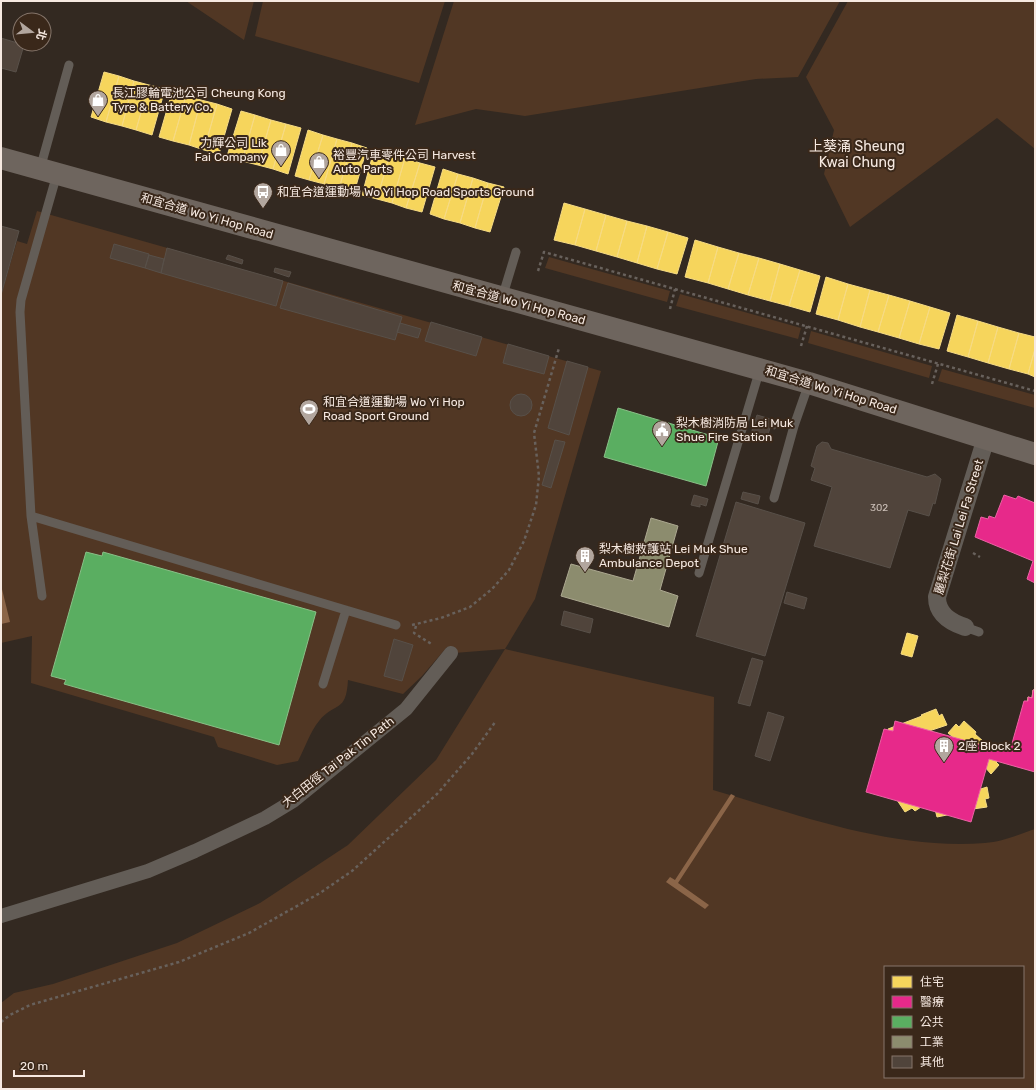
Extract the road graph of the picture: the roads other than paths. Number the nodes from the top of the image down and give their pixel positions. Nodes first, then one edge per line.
1 (68, 64) dead end
2 (1, 158) edge
3 (49, 171) junction
4 (516, 252) dead end
5 (502, 298) junction
6 (760, 369) junction
7 (809, 383) junction
8 (986, 438) junction
9 (1035, 454) edge
10 (774, 498) dead end
11 (31, 516) junction
12 (699, 574) dead end
13 (42, 596) dead end
14 (346, 610) junction
15 (396, 625) road end
16 (972, 630) dead end
17 (451, 653) dead end
18 (323, 684) dead end
19 (1, 916) edge

1 - 3 lane
2 - 3 main road, 和宜合道 Wo Yi Hop Road
3 - 5 main road, 和宜合道 Wo Yi Hop Road
3 - 11 lane
4 - 5 lane
5 - 6 main road, 和宜合道 Wo Yi Hop Road
6 - 7 main road, 和宜合道 Wo Yi Hop Road
6 - 12 lane
7 - 8 main road, 和宜合道 Wo Yi Hop Road
7 - 10 lane
8 - 9 main road, 和宜合道 Wo Yi Hop Road
8 - 16 street, 麗梨花街 Lai Lei Fa Street
11 - 13 lane
11 - 14 lane
14 - 15 lane
14 - 18 lane
17 - 19 street, 大白田徑 Tai Pak Tin Path

